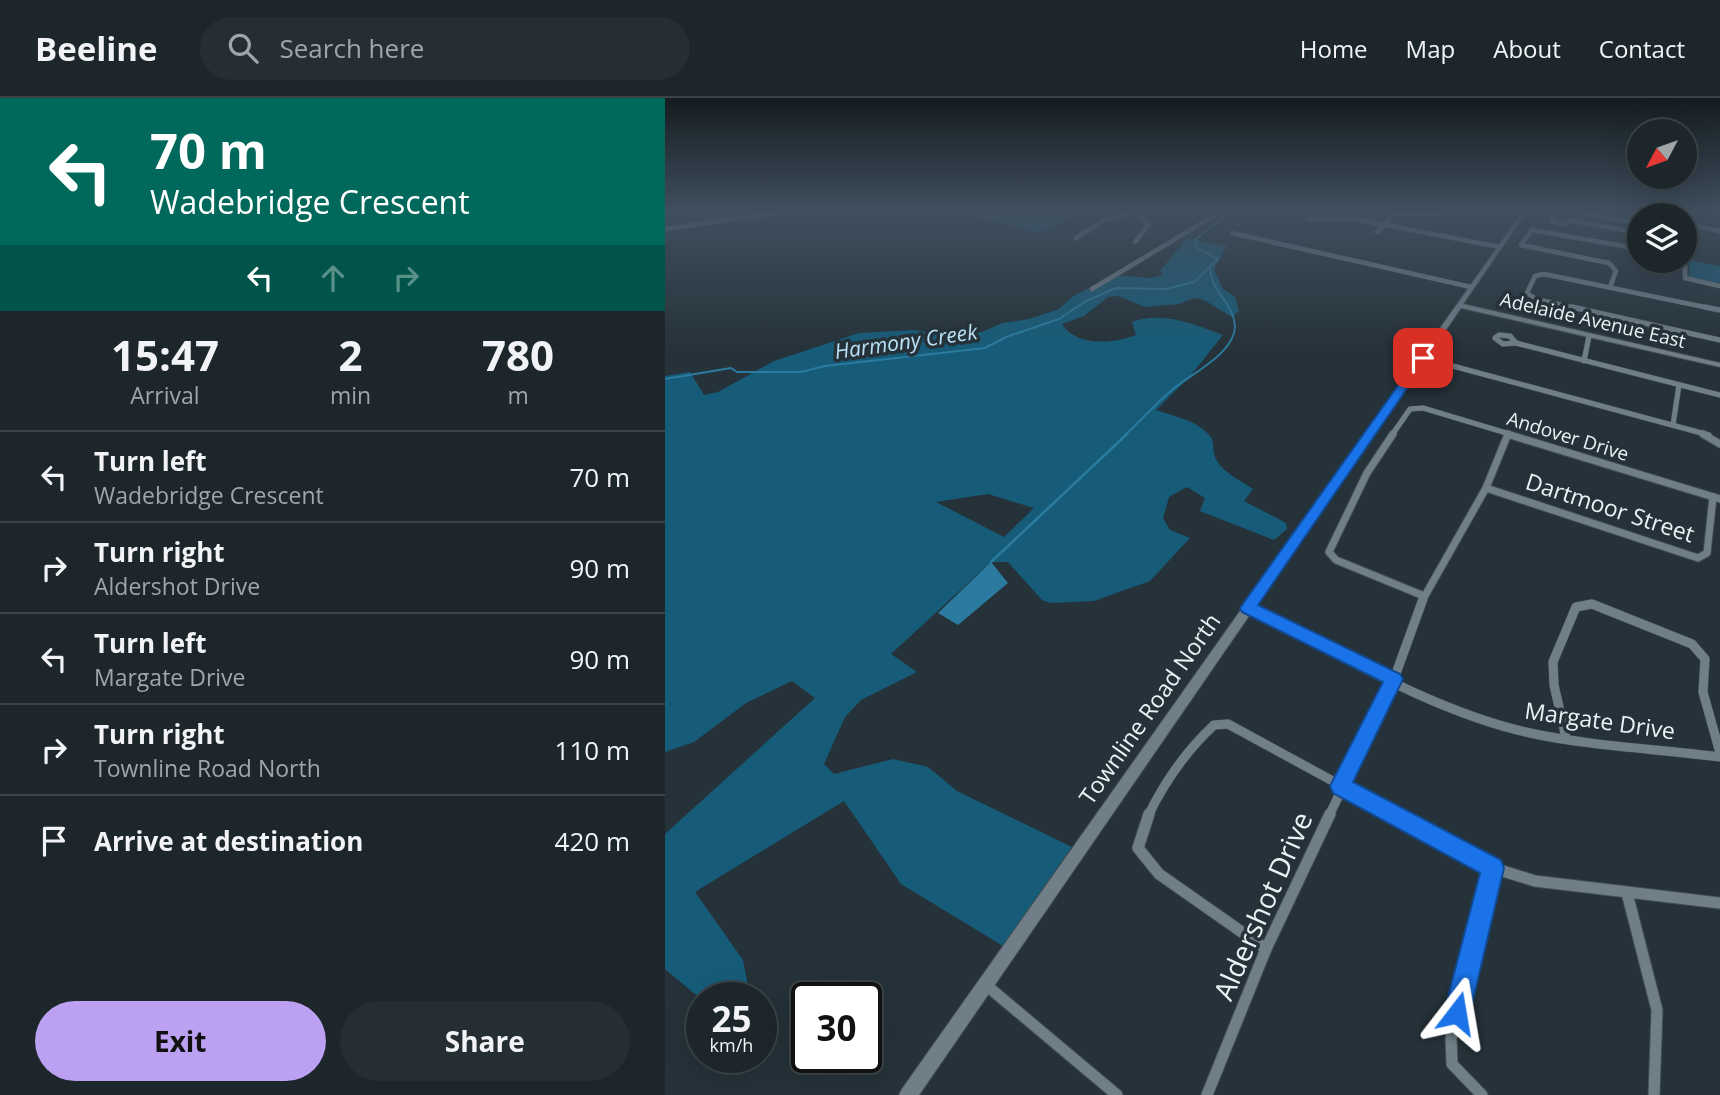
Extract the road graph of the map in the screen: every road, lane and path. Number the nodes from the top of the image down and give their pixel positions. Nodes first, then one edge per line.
1 (1144, 258) edge
2 (1341, 258) edge
3 (1492, 258) edge
4 (1572, 258) edge
5 (1685, 273) edge
6 (1720, 286) edge
7 (1471, 287) junction
8 (1610, 287) junction
9 (1092, 289) dead end
10 (1458, 305) junction
11 (1720, 310) edge
12 (1589, 336) junction
13 (1720, 340) edge
14 (1516, 344) dead end
15 (1423, 358) junction
16 (1584, 360) junction
17 (1720, 365) edge
18 (1679, 385) junction
19 (1720, 394) edge
20 (1673, 425) junction
21 (1719, 433) edge
22 (1508, 434) junction
23 (1711, 436) junction
24 (1720, 444) edge
25 (1486, 488) junction
26 (1716, 498) edge
27 (1425, 596) junction
28 (1248, 608) junction
29 (1394, 679) junction
30 (1566, 738) junction
31 (1720, 755) edge
32 (1340, 786) junction
33 (1493, 868) junction
34 (1627, 893) junction
35 (1720, 903) edge
36 (1266, 948) junction
37 (986, 985) junction
38 (908, 1095) edge
39 (1117, 1095) edge
40 (1207, 1095) edge
41 (1482, 1095) edge
42 (1654, 1095) edge

1 - 9 street
2 - 7 street
3 - 7 main road, Townline Road North
4 - 8 street
5 - 6 street
7 - 10 main road, Townline Road North
8 - 11 street
8 - 13 street
10 - 12 main road, Adelaide Avenue East
10 - 15 main road, Townline Road North
12 - 16 street
12 - 17 main road, Adelaide Avenue East
14 - 16 street
15 - 20 street
15 - 28 main road, Townline Road North
16 - 18 street
18 - 19 street
18 - 20 street
20 - 23 street
21 - 23 street
22 - 25 street, Aldershot Drive
22 - 26 street, Andover Drive
22 - 27 street, Andover Drive
23 - 24 street
25 - 26 street, Dartmoor Street
25 - 27 street, Aldershot Drive
27 - 29 street, Aldershot Drive
28 - 29 street, Margate Drive
28 - 37 main road, Townline Road North
29 - 30 street, Margate Drive
29 - 32 street, Aldershot Drive
30 - 31 street, Margate Drive
30 - 31 street
32 - 33 street
32 - 36 street, Aldershot Drive
32 - 36 street
33 - 34 street
33 - 41 street
34 - 35 street
34 - 42 street
36 - 40 street, Aldershot Drive
37 - 38 main road, Townline Road North
37 - 39 street

